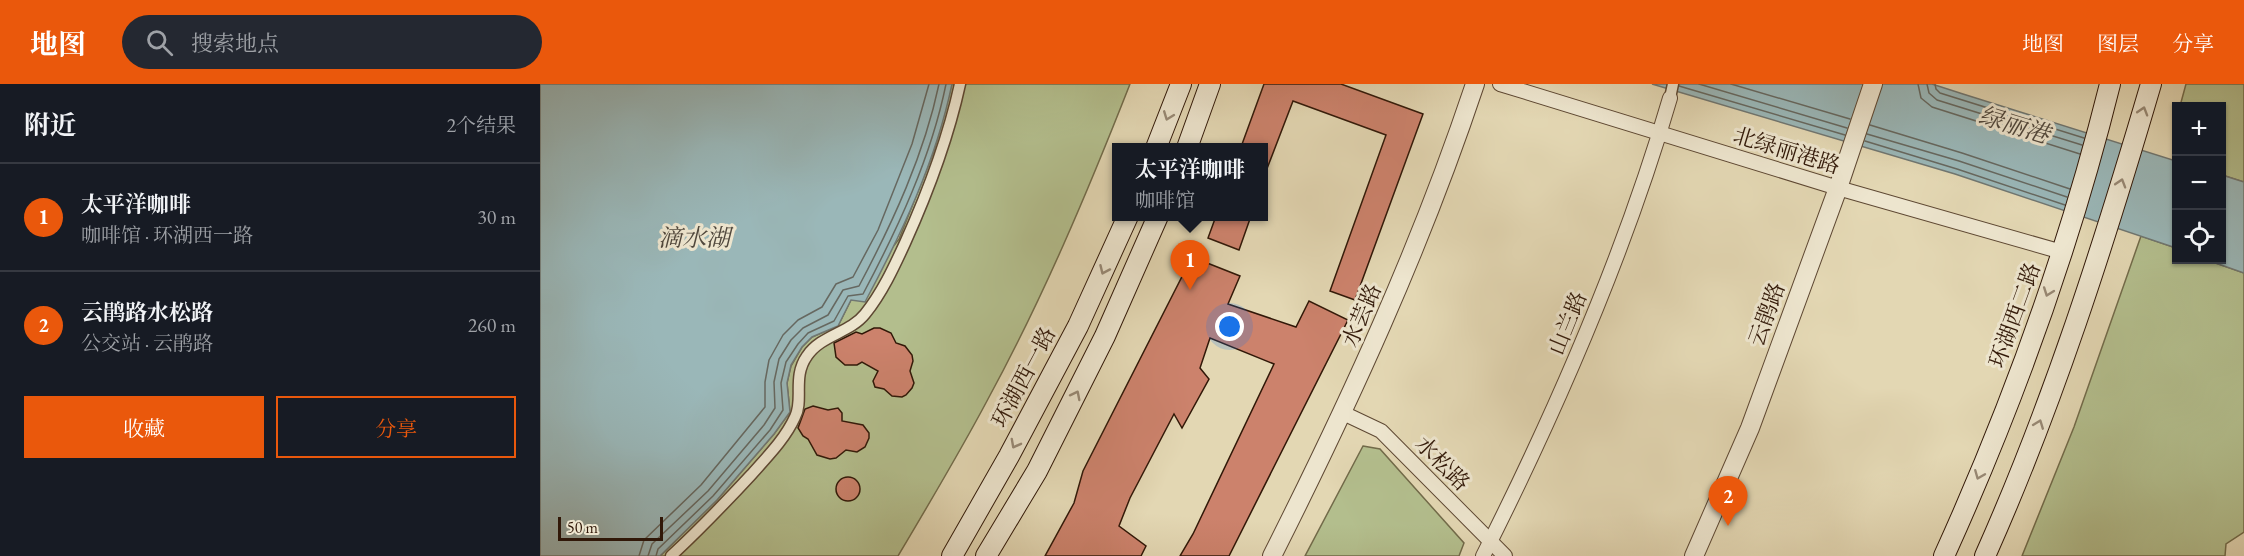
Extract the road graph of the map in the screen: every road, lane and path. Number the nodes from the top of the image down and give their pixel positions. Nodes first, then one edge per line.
1 (960, 84) edge
2 (1181, 84) edge
3 (1210, 84) edge
4 (1475, 84) edge
5 (1500, 84) edge
6 (1873, 84) edge
7 (2151, 84) edge
8 (2106, 85) edge
9 (1672, 91) edge
10 (1660, 133) junction
11 (1158, 143) edge
12 (1188, 143) edge
13 (1838, 188) junction
14 (1126, 221) edge
15 (1156, 221) edge
16 (2062, 252) junction
17 (1343, 413) junction
18 (1491, 540) junction
19 (671, 556) edge
20 (952, 556) edge
21 (986, 556) edge
22 (1272, 556) edge
23 (1483, 556) edge
24 (1505, 556) edge
25 (1694, 556) edge
26 (1944, 556) edge
27 (1985, 556) edge

1 - 19 street
2 -> 11 main road
3 - 12 main road
4 - 17 street, 水芸路
5 - 10 street, 北绿丽港路
6 - 13 street, 云鹃路
27 -> 7 main road
8 - 16 main road, 环湖西二路
9 - 10 street, 山兰路
10 - 13 street, 北绿丽港路
10 - 18 street, 山兰路
13 - 16 street, 北绿丽港路
13 - 25 street, 云鹃路
14 -> 20 main road, 环湖西一路
21 -> 15 main road
16 -> 26 main road, 环湖西二路
17 - 18 street, 水松路
17 - 22 street, 水芸路
18 - 23 street, 山兰路
18 - 24 street, 水松路

